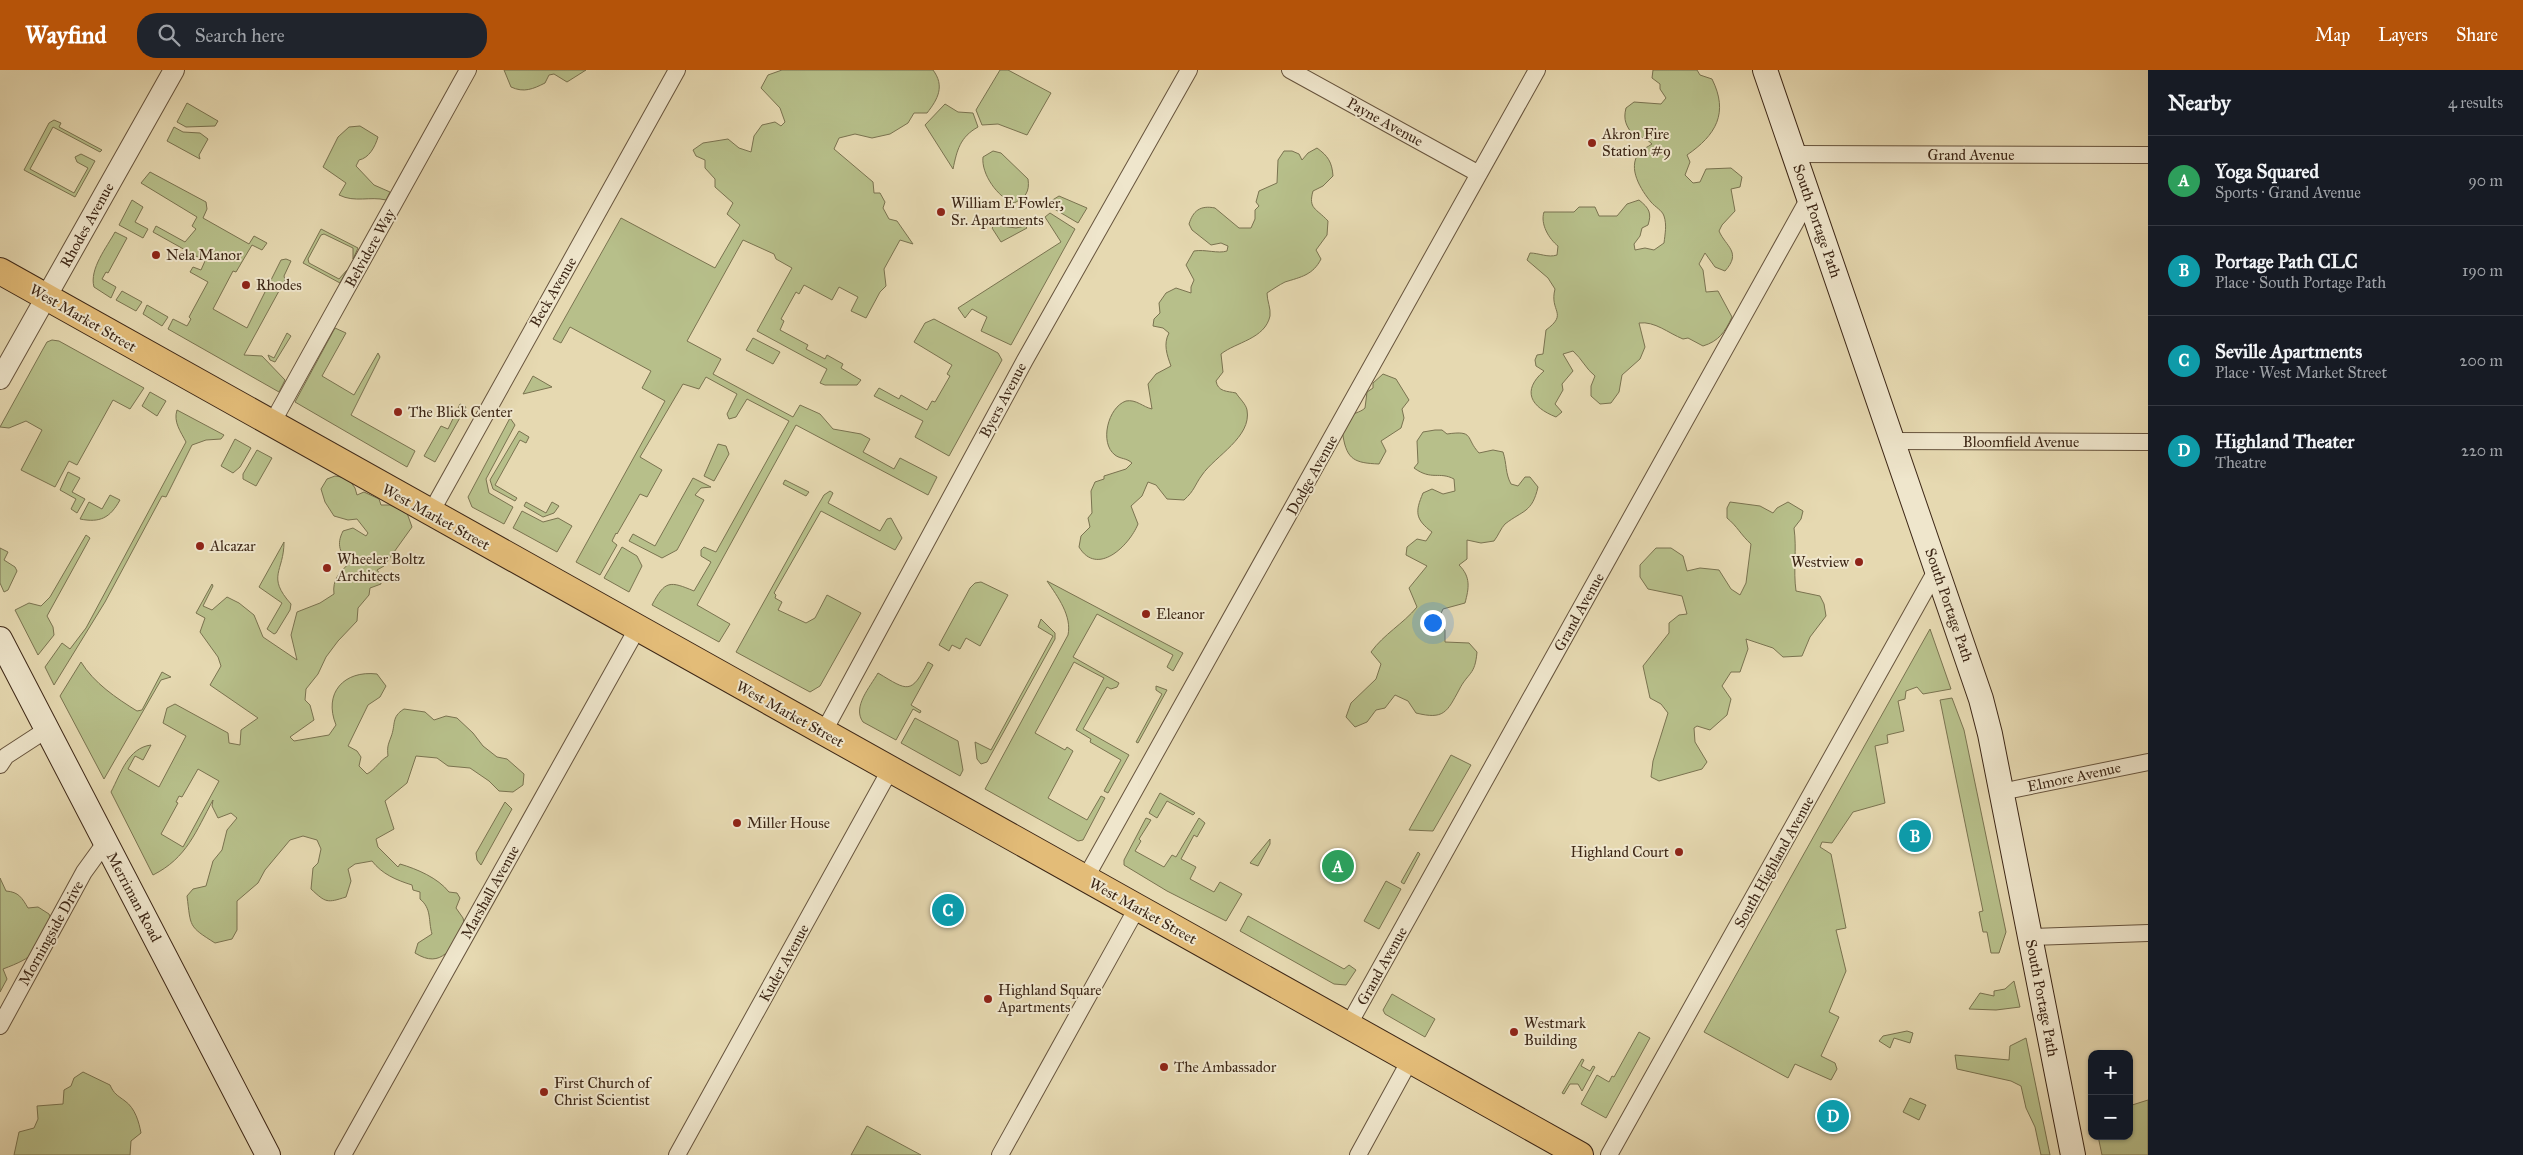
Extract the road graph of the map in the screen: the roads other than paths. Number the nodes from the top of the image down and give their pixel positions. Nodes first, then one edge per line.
1 (174, 70) edge
2 (468, 70) edge
3 (677, 70) edge
4 (1189, 70) edge
5 (1290, 70) edge
6 (1537, 70) edge
7 (1765, 70) edge
8 (1794, 154) junction
9 (2148, 156) edge
10 (1479, 174) junction
11 (1810, 198) junction
12 (0, 272) edge
13 (46, 297) junction
14 (0, 379) edge
15 (271, 425) junction
16 (1893, 441) junction
17 (2148, 442) edge
18 (430, 514) junction
19 (1937, 569) junction
20 (638, 629) junction
21 (0, 639) edge
22 (46, 730) junction
23 (823, 733) junction
24 (2148, 762) edge
25 (0, 765) edge
26 (890, 770) junction
27 (2001, 792) junction
28 (105, 842) junction
29 (1085, 879) junction
30 (1138, 908) junction
31 (2148, 933) edge
32 (2030, 937) junction
33 (0, 1026) edge
34 (1348, 1026) junction
35 (1410, 1060) junction
36 (268, 1155) edge
37 (343, 1155) edge
38 (676, 1155) edge
39 (1000, 1155) edge
40 (1358, 1155) edge
41 (1580, 1155) edge
42 (1609, 1155) edge
43 (2074, 1155) edge

1 - 13 street, Rhodes Avenue
2 - 15 street, Belvidere Way
3 - 18 street, Beck Avenue
4 - 23 street, Byers Avenue
5 - 10 street, Payne Avenue
6 - 10 street, Dodge Avenue
7 - 8 main road, South Portage Path
8 - 9 street, Grand Avenue
8 - 11 main road, South Portage Path
10 - 29 street, Dodge Avenue
11 - 16 main road, South Portage Path
11 - 34 street, Grand Avenue
12 - 13 main road, West Market Street
13 - 14 street, Rhodes Avenue
13 - 15 main road, West Market Street
15 - 18 main road, West Market Street
16 - 17 street, Bloomfield Avenue
16 - 19 main road, South Portage Path
18 - 20 main road, West Market Street
19 - 27 main road, South Portage Path
19 - 42 street, South Highland Avenue
20 - 23 main road, West Market Street
20 - 37 street, Marshall Avenue
21 - 22 main road, Merriman Road
22 - 25 street
22 - 28 main road, Merriman Road
23 - 26 main road, West Market Street
24 - 27 street, Elmore Avenue
26 - 29 main road, West Market Street
26 - 38 street, Kuder Avenue
27 - 32 main road, South Portage Path
28 - 33 street, Morningside Drive
28 - 36 main road, Merriman Road
29 - 30 main road, West Market Street
30 - 34 main road, West Market Street
30 - 39 street
31 - 32 street
32 - 43 main road, South Portage Path
34 - 35 main road, West Market Street
35 - 40 street
35 - 41 main road, West Market Street

